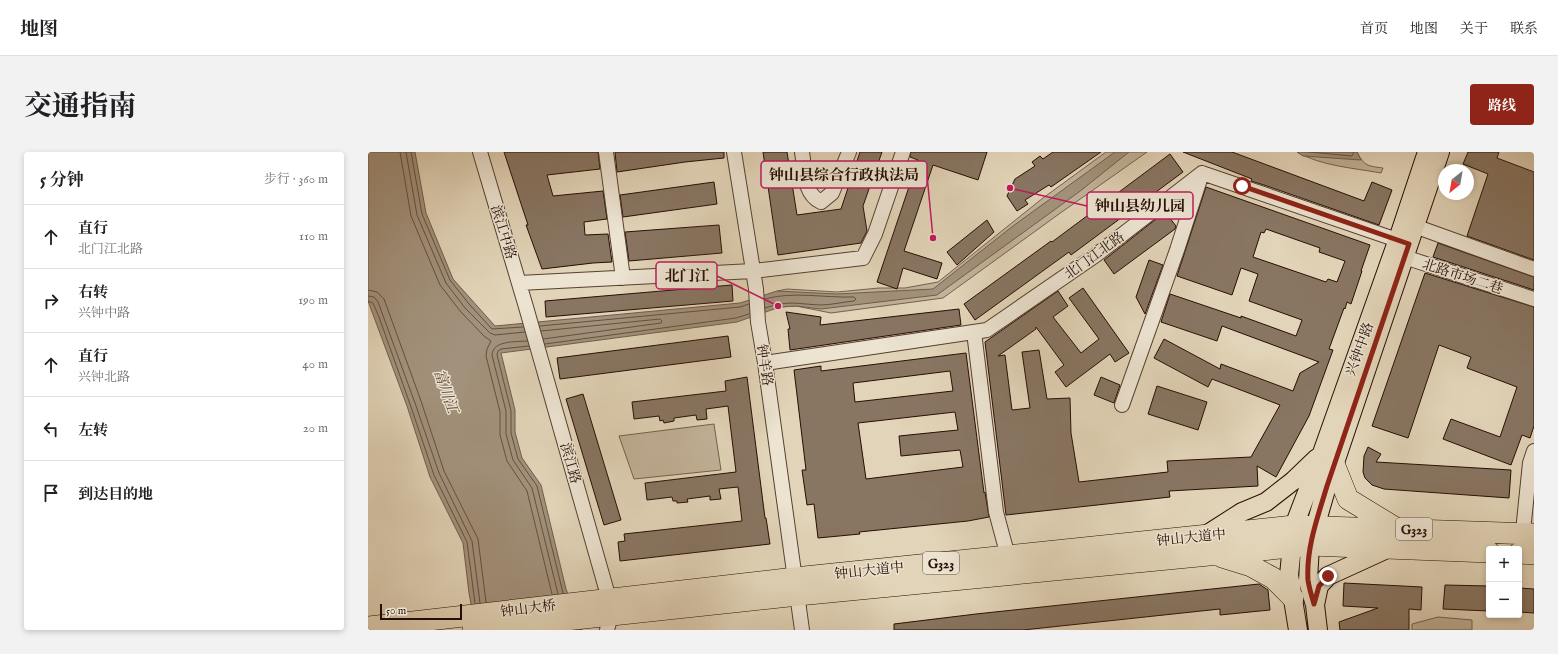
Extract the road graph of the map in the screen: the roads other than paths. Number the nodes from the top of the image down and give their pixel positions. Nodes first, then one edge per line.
1 (480, 152) edge
2 (606, 152) edge
3 (734, 152) edge
4 (802, 152) edge
5 (849, 152) edge
6 (903, 152) edge
7 (1426, 152) edge
8 (1440, 152) edge
9 (1202, 173) junction
10 (1409, 224) junction
11 (1401, 248) junction
12 (1534, 269) edge
13 (752, 271) junction
14 (623, 278) junction
15 (519, 283) junction
16 (1534, 300) edge
17 (528, 312) joint
18 (974, 332) junction
19 (765, 363) junction
20 (1122, 405) dead end
21 (1534, 451) edge
22 (1328, 459) junction
23 (1398, 529) junction
24 (1303, 536) junction
25 (1209, 544) junction
26 (1526, 546) edge
27 (1387, 549) junction
28 (1486, 552) edge
29 (1010, 565) junction
30 (796, 587) junction
31 (1293, 598) junction
32 (1314, 604) junction
33 (588, 609) junction
34 (609, 614) edge
35 (368, 627) edge
36 (473, 630) edge
37 (802, 630) edge
38 (1298, 630) edge
39 (1318, 630) edge

1 - 15 street, 滨江中路
2 - 14 street
3 - 13 street, 钟羊路
4 - 5 street
6 - 13 street
7 - 10 main road, 兴钟中路
8 - 10 main road, 兴钟中路
9 - 11 street
9 - 18 street, 北门江北路
9 - 20 street
10 - 11 main road, 兴钟中路
10 - 12 street
11 - 16 street, 北路市场二巷
11 - 22 main road, 兴钟中路
13 - 14 street
13 - 19 street, 钟羊路
14 - 15 street
15 - 17 street, 滨江中路
17 - 34 street, 滨江路
18 - 19 street, 北门江北路
18 - 29 street
19 - 30 street, 钟羊路
21 - 26 street
22 - 23 highway
22 - 24 main road, 兴钟中路
22 - 25 main road
23 - 24 highway, G323
23 - 26 highway, G323
24 - 25 highway, 钟山大道中 / G323
24 - 27 highway, G323
24 - 31 main road
24 - 32 main road
25 - 29 highway, 钟山大道中 / G323
25 - 31 highway
27 - 28 highway, G323
27 - 32 main road
29 - 30 highway, 钟山大道中 / G323
30 - 34 highway, 钟山大道中 / G323
30 - 37 street, 钟羊路
31 - 38 main road
32 - 39 main road
33 - 34 highway, 钟山大道中 / G323
33 - 35 highway, 钟山大桥 / G323
33 - 36 highway, 钟山大桥 / G323

